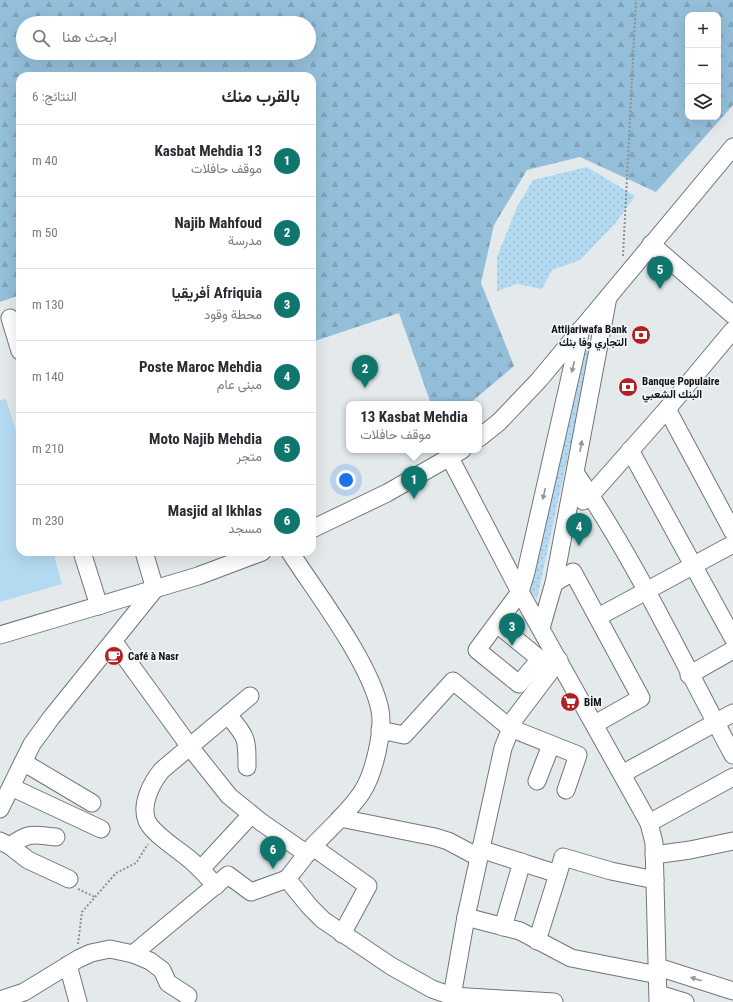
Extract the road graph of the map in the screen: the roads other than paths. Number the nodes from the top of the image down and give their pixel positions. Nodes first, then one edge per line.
1 (733, 147) edge
2 (652, 244) junction
3 (609, 294) junction
4 (733, 315) edge
5 (10, 318) dead end
6 (582, 329) junction
7 (733, 330) edge
8 (16, 338) edge
9 (667, 409) junction
10 (482, 436) edge
11 (630, 450) junction
12 (456, 454) edge
13 (576, 474) junction
14 (590, 495) junction
15 (568, 512) junction
16 (316, 527) edge
17 (733, 532) edge
18 (733, 544) edge
19 (83, 556) edge
20 (145, 556) edge
21 (251, 556) edge
22 (293, 556) edge
23 (692, 566) junction
24 (554, 583) junction
25 (155, 589) junction
26 (645, 591) junction
27 (520, 592) junction
28 (99, 606) junction
29 (598, 617) junction
30 (497, 624) junction
31 (541, 628) junction
32 (0, 635) edge
33 (733, 638) edge
34 (114, 642) junction
35 (733, 650) edge
36 (551, 657) junction
37 (689, 675) junction
38 (250, 696) dead end
39 (733, 713) edge
40 (228, 715) junction
41 (716, 723) junction
42 (595, 724) junction
43 (510, 728) junction
44 (380, 730) junction
45 (551, 745) junction
46 (190, 747) junction
47 (733, 755) edge
48 (23, 762) junction
49 (247, 767) dead end
50 (622, 774) junction
51 (733, 777) edge
52 (537, 781) dead end
53 (566, 790) dead end
54 (4, 799) edge
55 (92, 803) dead end
56 (251, 815) junction
57 (340, 818) junction
58 (650, 823) junction
59 (101, 829) dead end
60 (56, 838) dead end
61 (733, 841) edge
62 (5, 843) edge
63 (310, 850) junction
64 (479, 853) junction
65 (654, 855) junction
66 (522, 862) junction
67 (201, 869) junction
68 (558, 874) junction
69 (68, 879) road end
70 (287, 879) junction
71 (655, 880) junction
72 (216, 886) junction
73 (466, 917) junction
74 (504, 926) junction
75 (342, 934) junction
76 (537, 941) junction
77 (133, 954) junction
78 (73, 962) junction
79 (658, 971) junction
80 (733, 991) edge
81 (188, 996) dead end
82 (658, 998) edge
83 (451, 999) edge
84 (0, 1000) edge
85 (78, 1002) edge
86 (554, 1002) edge
87 (685, 1002) edge

1 - 2 street
2 - 3 street
2 - 4 street
3 - 6 street
13 -> 3 street
5 - 8 street
6 - 10 street
6 -> 27 street
7 - 9 street
9 - 11 street
9 - 17 street
11 - 14 street
11 - 23 street
12 - 16 street
12 - 27 street
13 - 14 street
13 - 15 street
14 - 15 street
14 - 26 street
15 - 24 street
18 - 23 street
19 - 28 street
20 - 25 street
21 - 25 street
22 - 44 street
23 - 26 street
23 - 33 street
24 - 29 street
24 - 31 street
25 - 28 street
25 - 34 street
26 - 29 street
26 - 37 street
27 - 30 street
27 - 31 street
28 - 32 street
29 - 42 street
30 - 36 street
30 - 36 street
31 - 36 street
34 - 46 street
34 - 48 street
35 - 37 street
36 - 42 street
36 - 43 street
37 - 41 street
38 - 40 street
39 - 41 street
40 - 46 street
40 - 49 street
41 - 47 street
41 - 50 street
42 - 50 street
43 - 44 street
43 - 45 street
43 - 64 street
44 - 57 street
45 - 52 street
45 - 53 street
46 - 56 street
46 - 67 street
48 - 54 street
48 - 55 street
50 - 58 street
51 - 58 street
54 - 59 street
56 - 63 street
56 - 67 street
57 - 63 street
57 - 64 street
58 - 65 street
60 - 62 street
61 - 65 street
62 - 69 street
63 - 70 street
63 - 75 street
64 - 66 street
64 - 73 street
65 - 71 street
66 - 68 street
66 - 74 street
67 - 72 street
68 - 71 street
68 - 76 street
70 - 72 street
70 - 75 street
71 - 79 street
72 - 77 street
73 - 74 street
73 - 83 street
74 - 76 street
75 - 83 street
76 - 79 street
77 - 78 street
77 - 81 street
78 - 84 street
78 - 85 street
80 -> 79 street
79 - 82 street
82 - 87 street
83 - 86 street

